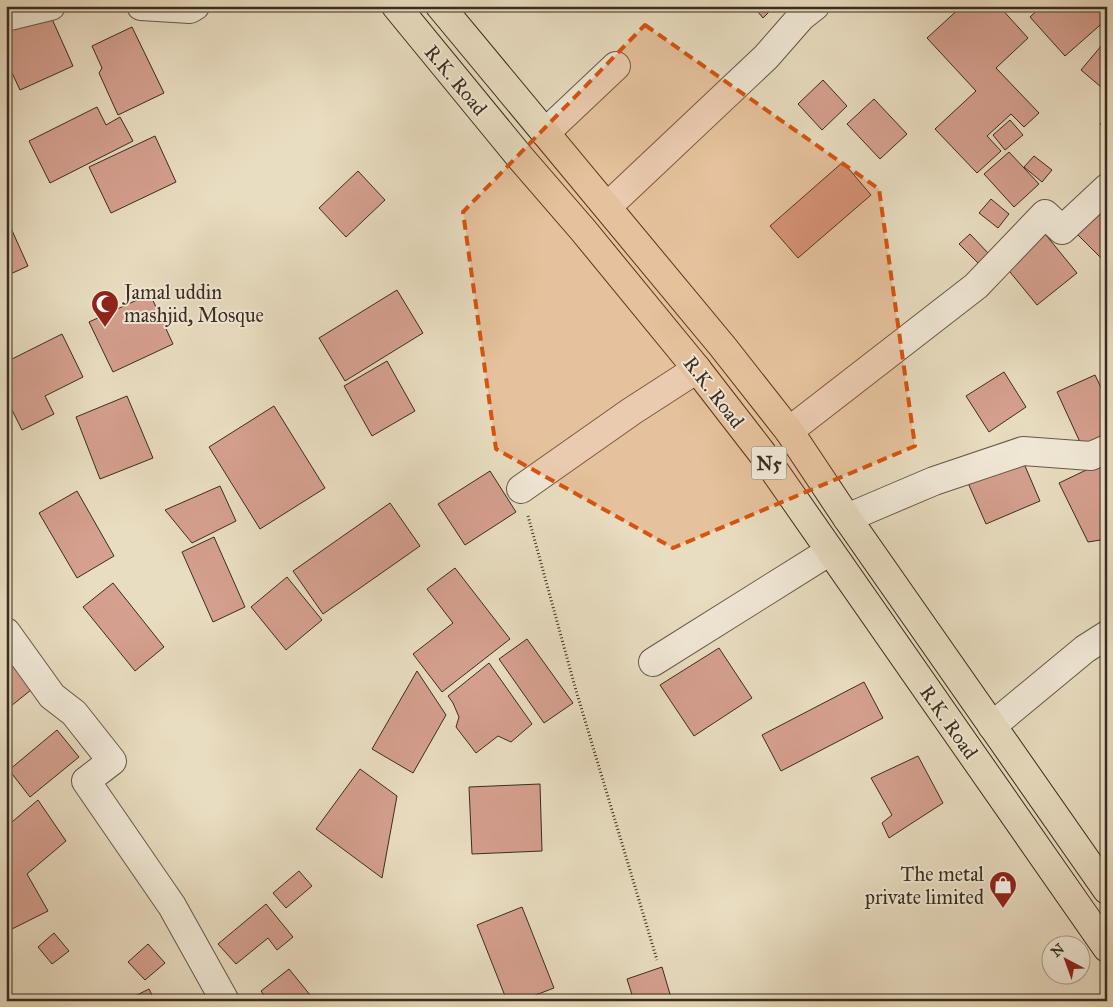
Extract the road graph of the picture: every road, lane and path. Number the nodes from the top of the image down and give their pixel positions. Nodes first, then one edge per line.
1 (51, 6) edge
2 (141, 6) edge
3 (195, 6) edge
4 (396, 6) edge
5 (440, 6) edge
6 (815, 6) edge
7 (6, 17) edge
8 (616, 66) dead end
9 (544, 133) junction
10 (1107, 188) edge
11 (607, 207) junction
12 (697, 369) junction
13 (789, 431) junction
14 (1107, 449) edge
15 (521, 489) joint
16 (848, 518) junction
17 (830, 551) junction
18 (6, 632) edge
19 (1107, 636) edge
20 (653, 662) dead end
21 (992, 726) junction
22 (1107, 890) edge
23 (1107, 948) edge
24 (657, 960) dead end
25 (225, 1001) edge

1 - 7 street
2 - 3 street
4 - 12 highway, R.K. Road / N5
5 - 9 highway, R.K. Road / N5
6 - 11 street
8 - 9 street
9 - 11 highway, R.K. Road / N5
10 - 13 street
11 - 13 highway, R.K. Road / N5
12 - 15 street
12 - 17 highway, R.K. Road / N5
13 - 16 highway, R.K. Road / N5
14 - 16 street
15 - 24 path
16 - 21 highway, R.K. Road / N5
17 - 20 street
17 - 23 highway, R.K. Road / N5
18 - 25 street
19 - 21 street
21 - 22 highway, R.K. Road / N5

